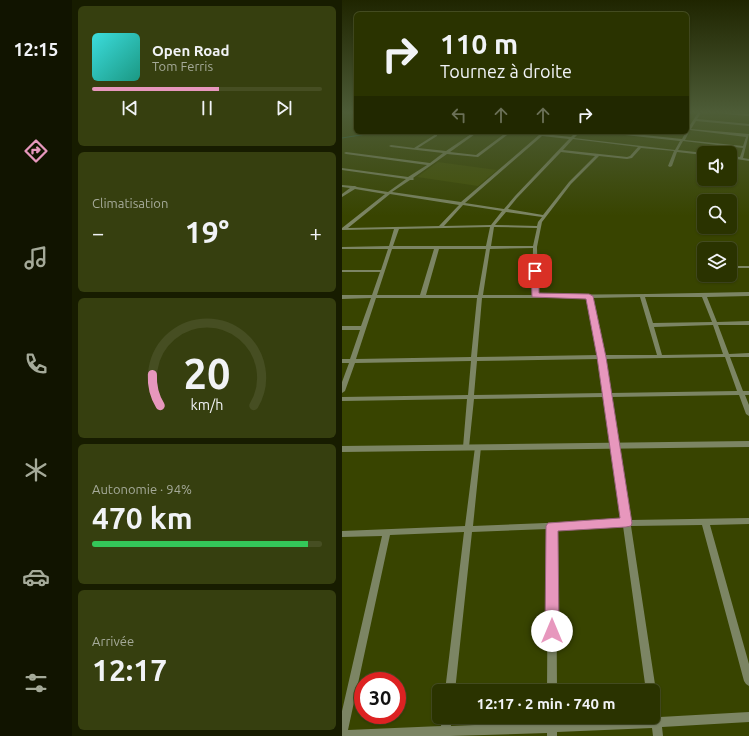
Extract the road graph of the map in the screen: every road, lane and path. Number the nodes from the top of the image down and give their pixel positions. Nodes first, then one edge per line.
1 (408, 147) edge
2 (456, 147) edge
3 (489, 147) edge
4 (526, 147) edge
5 (564, 147) edge
6 (640, 147) edge
7 (643, 147) edge
8 (678, 147) edge
9 (744, 147) edge
10 (416, 148) joint
11 (560, 151) junction
12 (676, 151) junction
13 (346, 153) dead end
14 (448, 153) junction
15 (697, 153) edge
16 (598, 155) junction
17 (737, 159) edge
18 (741, 159) junction
19 (749, 160) edge
20 (431, 164) junction
21 (670, 166) dead end
22 (342, 169) edge
23 (412, 179) junction
24 (342, 186) edge
25 (354, 187) junction
26 (390, 192) junction
27 (342, 196) edge
28 (462, 204) junction
29 (503, 210) junction
30 (544, 216) junction
31 (441, 226) junction
32 (492, 226) junction
33 (539, 227) junction
34 (342, 228) edge
35 (397, 228) junction
36 (490, 247) junction
37 (535, 247) junction
38 (342, 248) edge
39 (390, 248) junction
40 (437, 248) junction
41 (737, 267) edge
42 (749, 267) edge
43 (382, 271) junction
44 (342, 272) edge
45 (749, 294) edge
46 (423, 295) junction
47 (704, 295) junction
48 (480, 296) junction
49 (535, 296) junction
50 (589, 296) junction
51 (642, 296) junction
52 (373, 297) junction
53 (342, 298) edge
54 (749, 323) edge
55 (714, 324) junction
56 (650, 325) junction
57 (342, 328) edge
58 (363, 328) junction
59 (726, 355) junction
60 (749, 355) edge
61 (660, 356) junction
62 (602, 357) junction
63 (474, 359) junction
64 (353, 360) junction
65 (342, 361) edge
66 (342, 391) edge
67 (741, 394) junction
68 (749, 394) edge
69 (607, 396) junction
70 (470, 397) junction
71 (342, 399) edge
72 (749, 414) edge
73 (749, 444) edge
74 (614, 445) junction
75 (466, 447) junction
76 (478, 447) junction
77 (342, 449) edge
78 (749, 521) edge
79 (704, 522) junction
80 (626, 523) junction
81 (552, 526) junction
82 (468, 530) junction
83 (387, 532) junction
84 (342, 534) edge
85 (749, 681) edge
86 (451, 684) edge
87 (552, 684) edge
88 (650, 684) edge
89 (749, 717) edge
90 (656, 724) joint
91 (660, 724) edge
92 (552, 732) edge
93 (445, 733) edge
94 (342, 734) edge
95 (658, 736) edge

1 - 10 street
2 - 14 street
3 - 14 street
4 - 28 street
5 - 11 street
6 - 16 street
7 - 12 street
8 - 12 street
9 - 18 street
10 - 14 street
11 - 16 street
11 - 29 street
12 - 15 street
12 - 21 street
13 - 20 street
14 - 20 street
16 - 30 street
17 - 18 street
18 - 19 street
20 - 23 street
22 - 23 street
23 - 26 street
24 - 25 street
25 - 26 street
25 - 27 street
26 - 28 street
26 - 34 street
28 - 29 street
28 - 31 street
29 - 30 street
29 - 32 street
30 - 33 street
31 - 32 street
31 - 35 street
32 - 33 street
32 - 36 street
33 - 37 street
34 - 35 street
35 - 39 street
36 - 37 street
36 - 40 street
36 - 48 street
37 - 49 street
38 - 39 street
39 - 40 street
39 - 43 street
40 - 46 street
41 - 42 street
43 - 44 street
43 - 52 street
45 - 47 street
46 - 48 street
46 - 52 street
47 - 51 street
47 - 55 street
48 - 49 street
48 - 63 street
49 - 50 street
50 - 51 street
50 - 62 street
51 - 56 street
52 - 53 street
52 - 58 street
54 - 55 street
55 - 56 street
55 - 59 street
56 - 61 street
57 - 58 street
58 - 64 street
59 - 60 street
59 - 61 street
59 - 67 street
61 - 62 street
62 - 63 street
62 - 69 street
63 - 64 street
63 - 70 street
64 - 65 street
64 - 66 street
67 - 68 street
67 - 69 street
67 - 72 street
69 - 70 street
69 - 74 street
70 - 71 street
70 - 75 street
73 - 74 street
74 - 76 street
74 - 80 street
75 - 76 street
75 - 77 street
76 - 82 street
78 - 79 street
79 - 80 street
79 - 85 street
80 - 81 street
80 - 88 street
81 - 82 street
81 - 87 street
82 - 83 street
82 - 86 street
83 - 84 street
83 - 94 street
89 - 91 street
90 - 92 street
90 - 95 street
92 - 93 street
93 - 94 street

